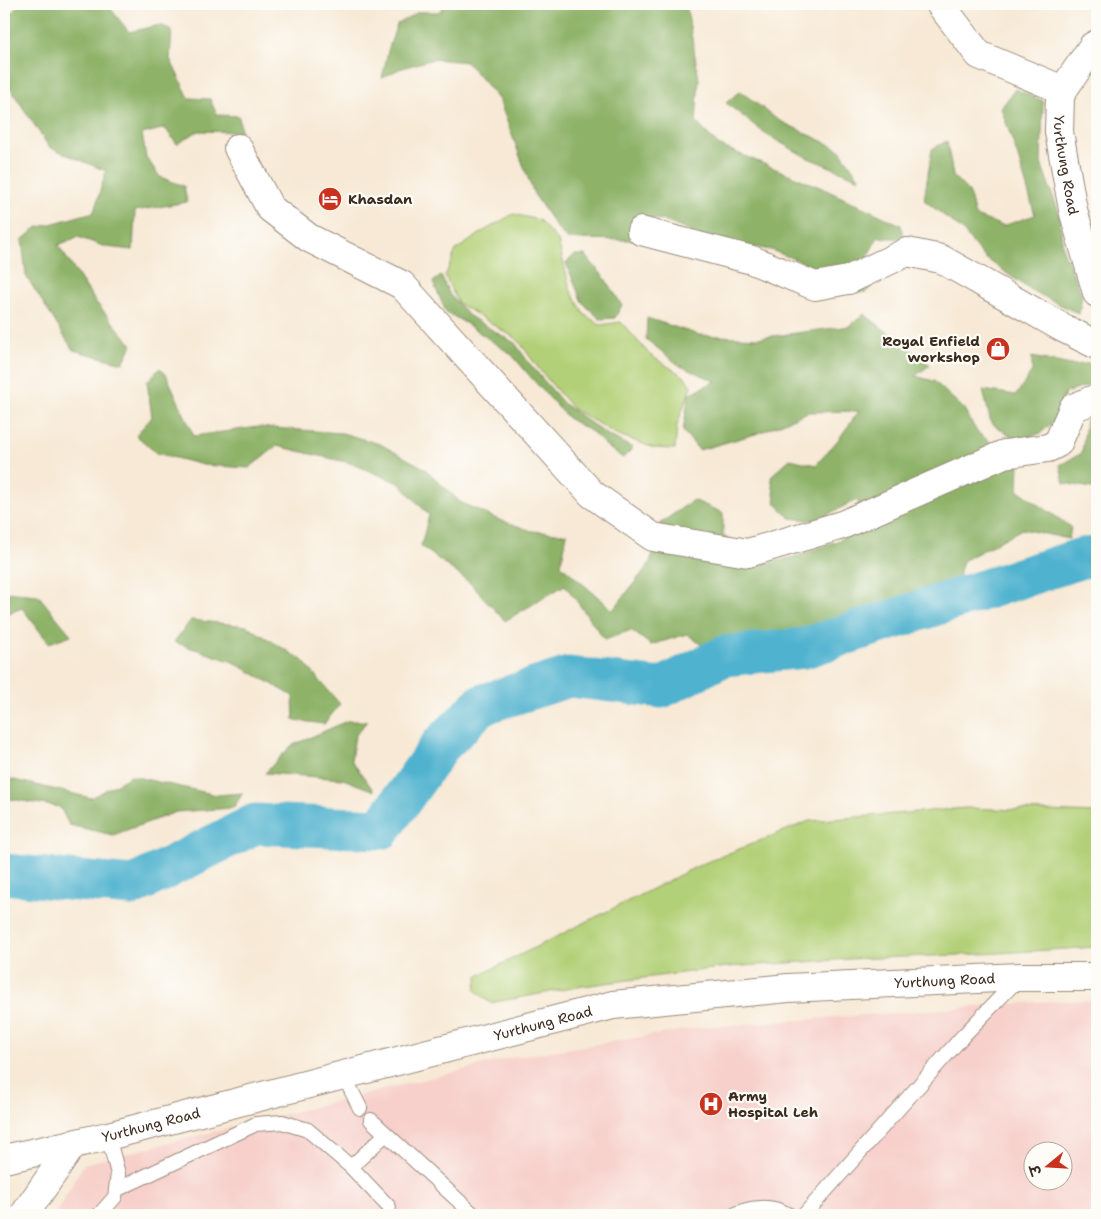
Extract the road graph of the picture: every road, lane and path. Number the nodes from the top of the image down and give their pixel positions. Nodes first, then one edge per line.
1 (940, 4) edge
2 (1097, 44) edge
3 (1063, 90) junction
4 (238, 148) dead end
5 (641, 231) dead end
6 (1097, 293) edge
7 (1097, 345) edge
8 (1097, 398) edge
9 (1019, 977) junction
10 (1097, 977) edge
11 (343, 1074) junction
12 (360, 1108) dead end
13 (371, 1120) dead end
14 (386, 1134) junction
15 (108, 1136) junction
16 (73, 1144) junction
17 (4, 1159) edge
18 (351, 1167) junction
19 (116, 1190) junction
20 (389, 1207) dead end
21 (24, 1215) edge
22 (99, 1215) edge
23 (474, 1215) edge
24 (734, 1215) edge
25 (789, 1215) edge
26 (804, 1215) edge

1 - 3 street
2 - 3 street, Yurthung Road
3 - 6 street, Yurthung Road
4 - 8 street
5 - 7 street
9 - 10 street, Yurthung Road
9 - 11 street, Yurthung Road
9 - 26 lane
11 - 12 lane
11 - 15 street, Yurthung Road
13 - 14 lane
14 - 18 lane
14 - 23 lane
15 - 16 street, Yurthung Road
15 - 19 lane
16 - 17 street, Yurthung Road
16 - 21 street
18 - 19 lane
18 - 20 lane
19 - 22 lane
24 - 25 lane

